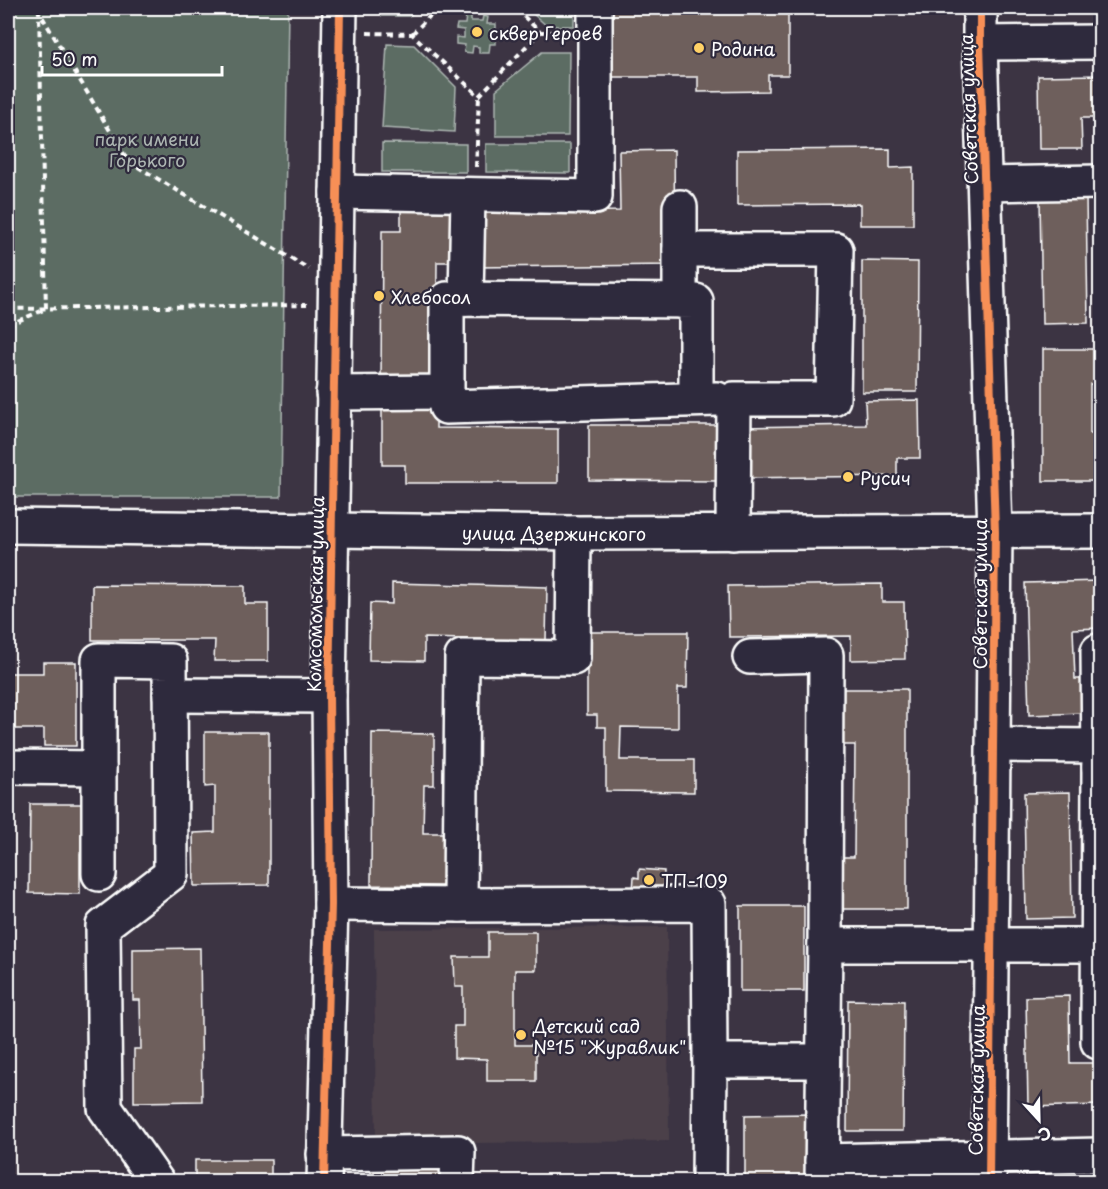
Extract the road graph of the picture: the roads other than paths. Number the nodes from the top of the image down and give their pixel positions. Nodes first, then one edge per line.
1 (594, 8) edge
2 (980, 8) edge
3 (340, 20) edge
4 (1101, 42) edge
5 (980, 43) junction
6 (1101, 182) edge
7 (985, 184) junction
8 (337, 192) junction
9 (472, 195) junction
10 (680, 207) dead end
11 (680, 250) junction
12 (466, 299) junction
13 (680, 301) junction
14 (447, 392) junction
15 (333, 393) junction
16 (696, 399) junction
17 (734, 399) junction
18 (8, 526) edge
19 (332, 530) junction
20 (1101, 531) edge
21 (733, 532) junction
22 (994, 532) junction
23 (574, 533) junction
24 (1101, 651) edge
25 (750, 657) dead end
26 (170, 695) junction
27 (328, 696) junction
28 (994, 745) junction
29 (1099, 760) edge
30 (8, 767) edge
31 (99, 768) junction
32 (99, 874) dead end
33 (331, 904) junction
34 (460, 905) junction
35 (825, 945) junction
36 (992, 945) junction
37 (1100, 945) edge
38 (1101, 1042) edge
39 (710, 1061) junction
40 (823, 1061) junction
41 (1101, 1155) edge
42 (324, 1168) edge
43 (990, 1169) edge
44 (822, 1171) edge
45 (157, 1182) edge
46 (457, 1182) edge
47 (709, 1182) edge

1 - 9 street
2 - 5 street, Советская улица
3 - 8 street, Комсомольская улица
4 - 5 street
5 - 7 street, Советская улица
6 - 7 street
7 - 22 street, Советская улица
8 - 9 street
8 - 15 street, Комсомольская улица
9 - 12 street
10 - 11 street
11 - 13 street
11 - 17 street
12 - 13 street
12 - 14 street
13 - 16 street
14 - 15 street
14 - 16 street
15 - 19 street, Комсомольская улица
16 - 17 street
17 - 21 street
18 - 19 street, улица Дзержинского
19 - 23 street, улица Дзержинского
19 - 27 street, Комсомольская улица
20 - 22 street, улица Дзержинского
21 - 22 street, улица Дзержинского
21 - 23 street, улица Дзержинского
22 - 28 street, Советская улица
23 - 34 street
24 - 29 street
25 - 35 street
26 - 27 street
26 - 31 street
26 - 45 street
27 - 33 street, Комсомольская улица
28 - 29 street
28 - 36 street, Советская улица
29 - 37 street
30 - 31 street
31 - 32 street
33 - 34 street
33 - 42 street, Комсомольская улица
34 - 39 street
35 - 36 street
35 - 40 street
36 - 37 street
36 - 43 street, Советская улица
37 - 38 street
39 - 40 street
39 - 47 street
40 - 44 street
41 - 43 street
42 - 46 street
43 - 44 street

